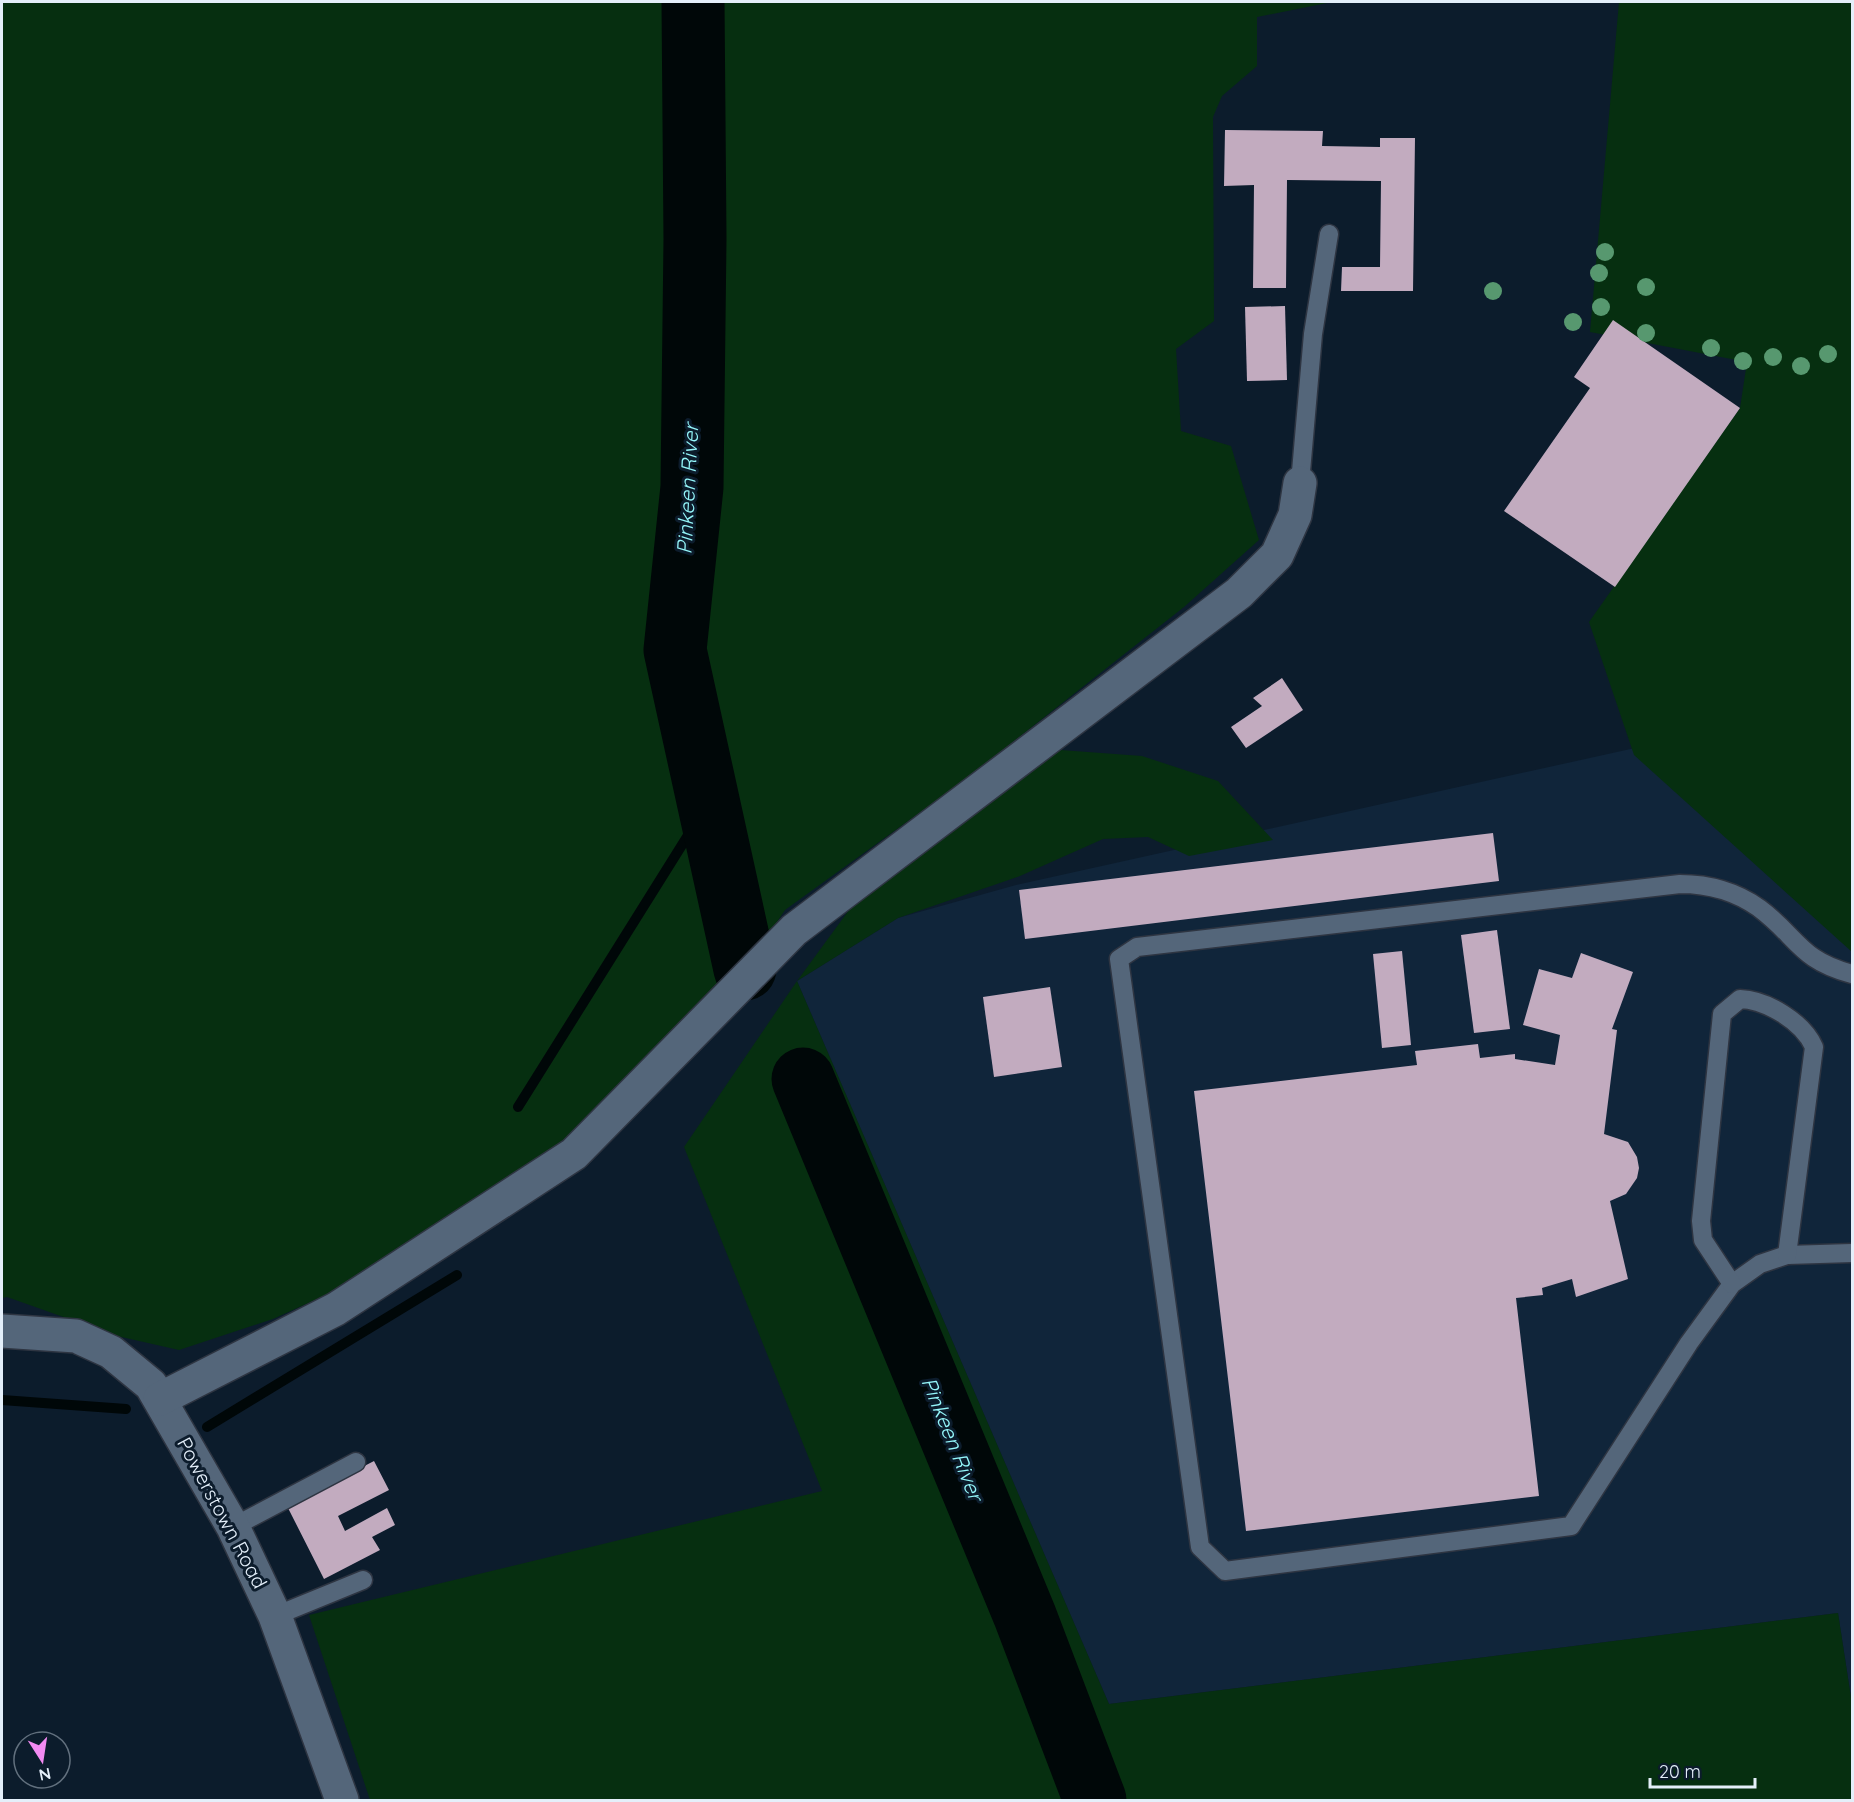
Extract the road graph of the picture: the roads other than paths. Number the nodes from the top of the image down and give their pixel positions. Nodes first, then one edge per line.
1 (1329, 234) dead end
2 (1300, 483) joint
3 (1852, 974) edge
4 (1852, 1253) edge
5 (1787, 1255) junction
6 (1732, 1284) junction
7 (2, 1331) edge
8 (160, 1400) junction
9 (356, 1462) dead end
10 (233, 1527) junction
11 (363, 1580) dead end
12 (275, 1616) junction
13 (342, 1800) edge

1 - 2 lane
2 - 8 street
3 - 6 lane
4 - 5 lane
5 - 6 lane
5 - 6 lane
7 - 8 street, Powerstown Road
8 - 10 street, Powerstown Road
9 - 10 lane
10 - 12 street, Powerstown Road
11 - 12 lane
12 - 13 street, Powerstown Road

